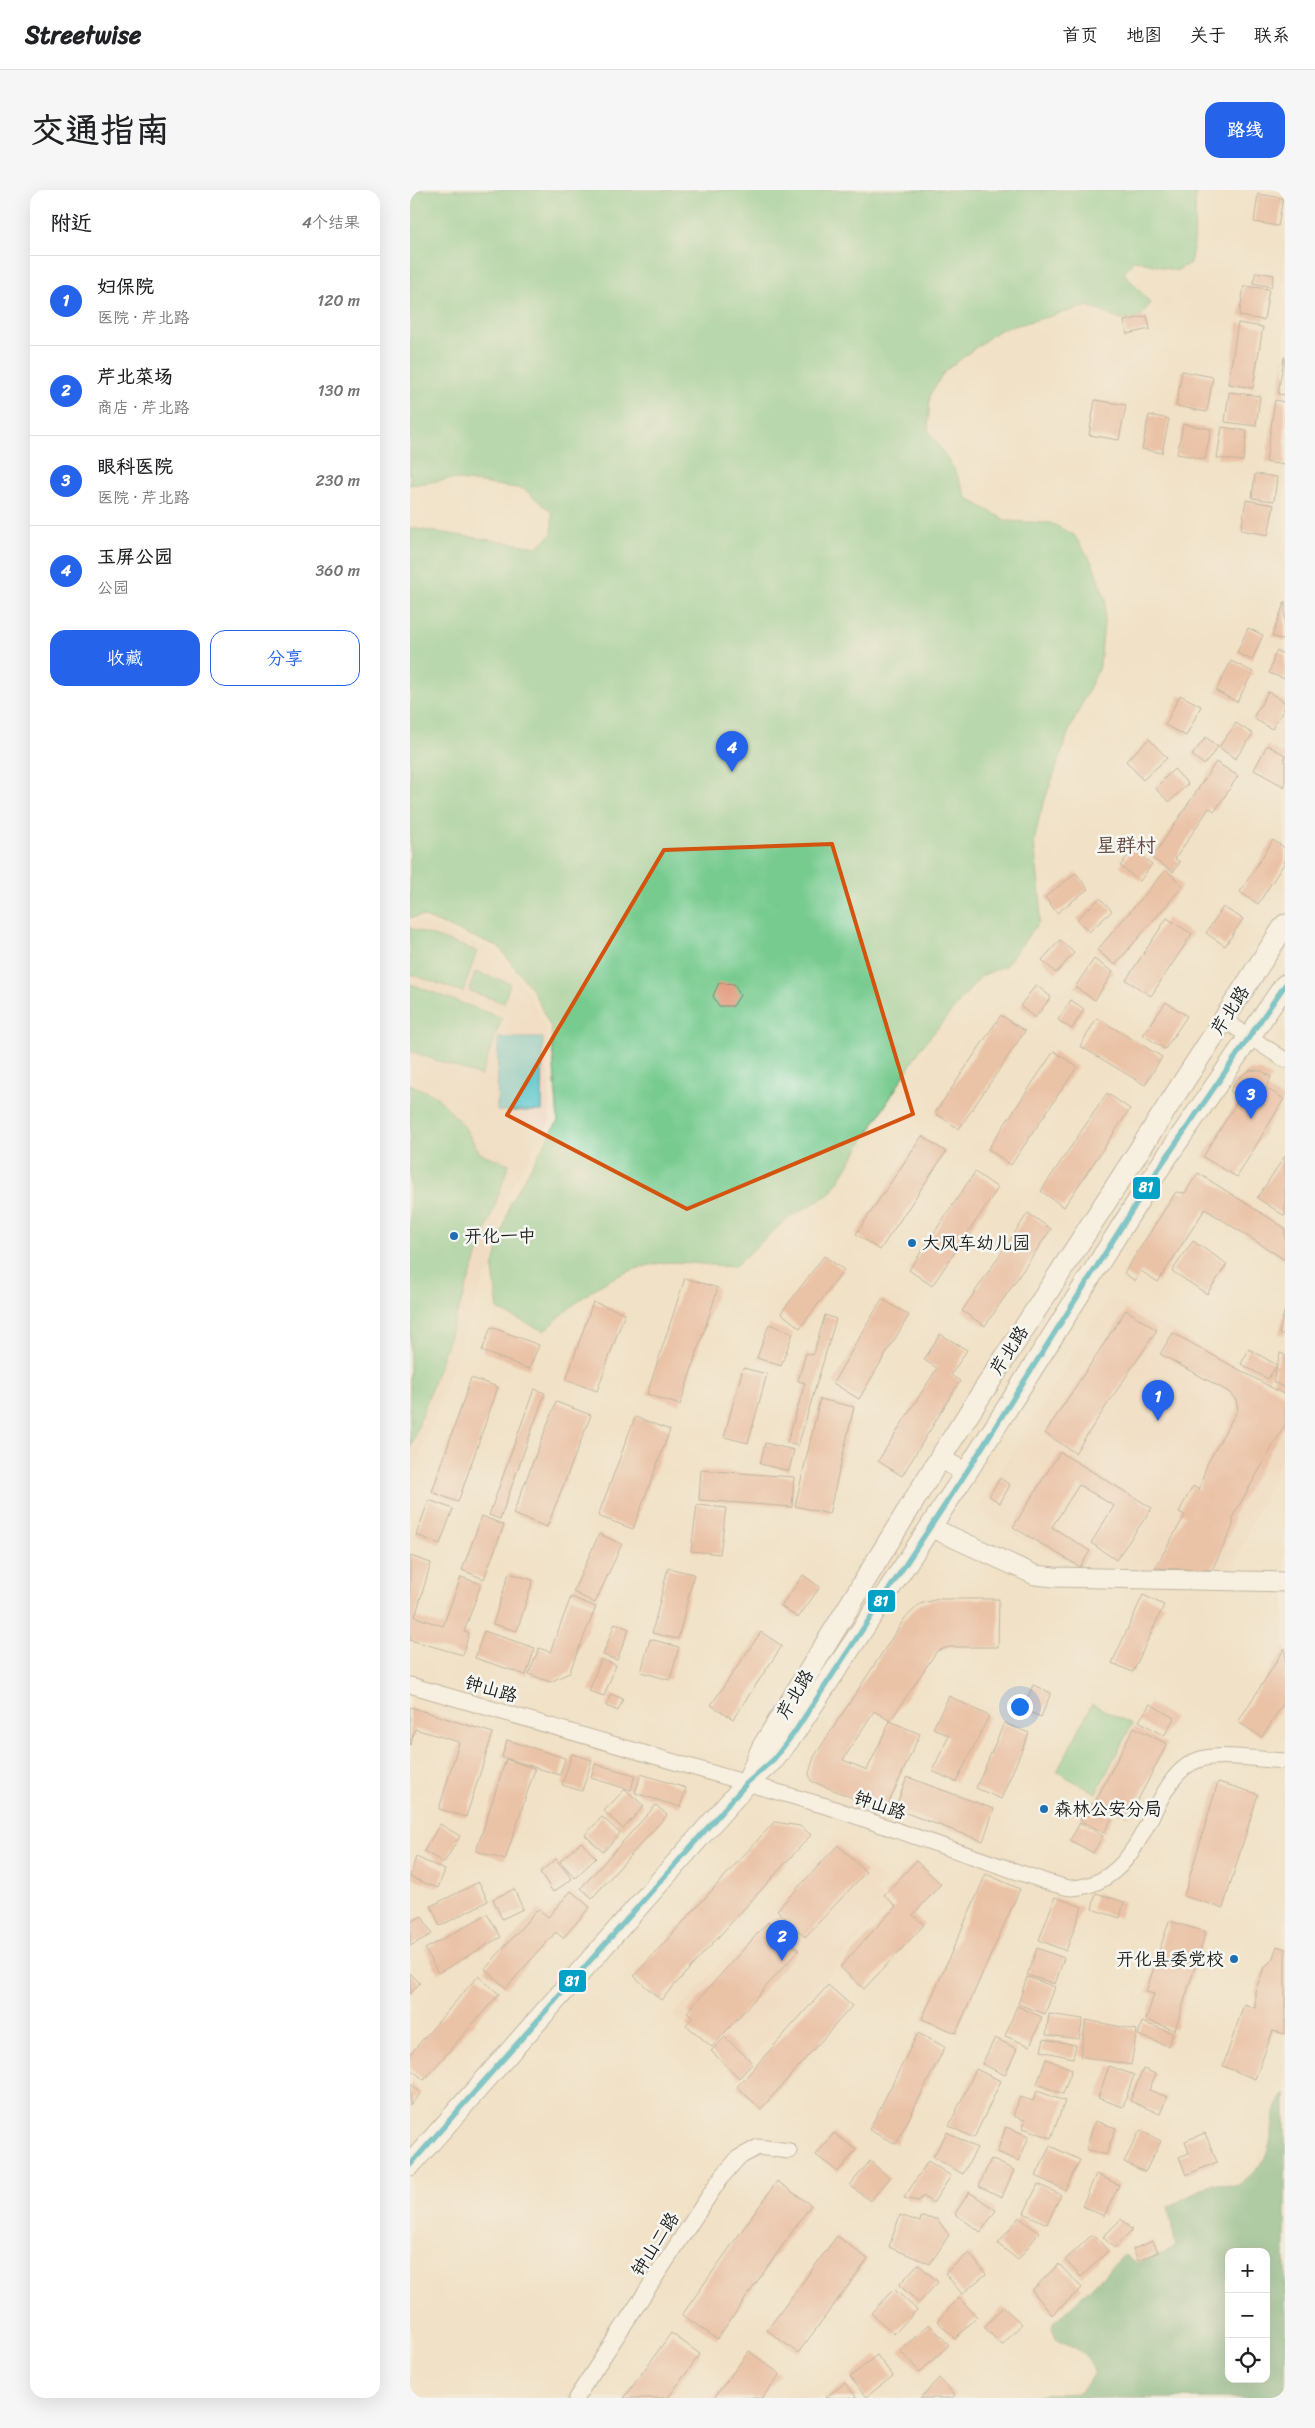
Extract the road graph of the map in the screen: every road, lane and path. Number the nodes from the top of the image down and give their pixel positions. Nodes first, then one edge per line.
1 (1285, 925) edge
2 (1285, 985) edge
3 (1224, 1020) junction
4 (1250, 1036) junction
5 (1285, 1060) edge
6 (940, 1458) junction
7 (966, 1473) junction
8 (930, 1527) junction
9 (1285, 1582) edge
10 (410, 1685) edge
11 (1285, 1761) edge
12 (747, 1783) junction
13 (789, 2151) dead end
14 (410, 2165) edge
15 (576, 2398) edge

1 - 3 main road, 芹北路
2 - 4 main road, 芹北路
3 - 4 street
3 - 6 main road, 芹北路
4 - 5 street
4 - 7 main road, 芹北路
6 - 7 street
6 - 12 main road, 芹北路
7 - 8 main road, 芹北路
8 - 9 street
8 - 12 main road, 芹北路
10 - 12 street, 钟山路
11 - 12 street, 钟山路
12 - 14 main road, 芹北路
13 - 15 street, 钟山二路

